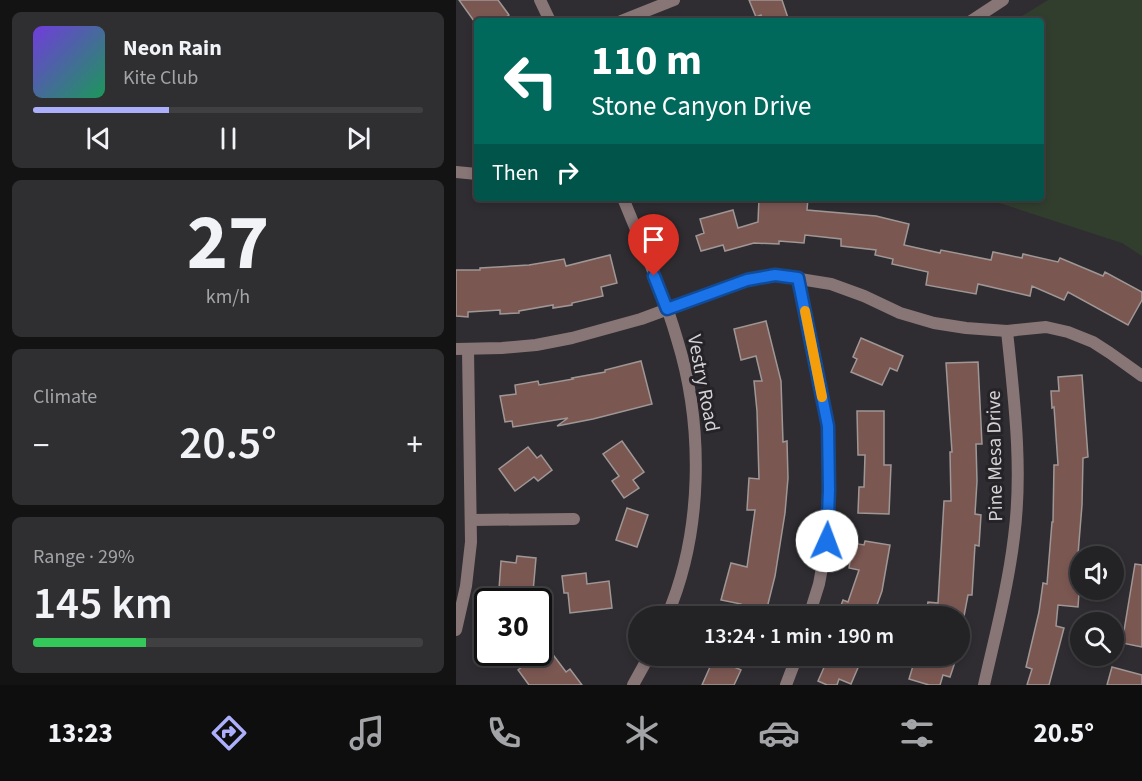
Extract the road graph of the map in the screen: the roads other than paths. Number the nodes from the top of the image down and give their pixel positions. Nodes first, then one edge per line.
1 (540, 0) edge
2 (674, 0) edge
3 (1003, 0) edge
4 (549, 18) edge
5 (629, 18) edge
6 (976, 18) edge
7 (456, 172) edge
8 (474, 174) edge
9 (624, 201) edge
10 (798, 278) junction
11 (667, 309) junction
12 (1007, 331) junction
13 (462, 349) edge
14 (1142, 376) edge
15 (574, 519) dead end
16 (471, 520) junction
17 (670, 606) edge
18 (812, 606) edge
19 (456, 630) edge
20 (643, 666) edge
21 (793, 666) edge
22 (633, 685) edge
23 (786, 685) edge
24 (984, 685) edge

1 - 4 street
2 - 5 street
3 - 6 street
7 - 8 street
9 - 11 street, Vestry Road
10 - 11 street
10 - 12 street
10 - 18 street
11 - 13 street
11 - 17 street, Vestry Road
12 - 14 street
12 - 24 street, Pine Mesa Drive
13 - 16 street
15 - 16 street
16 - 19 street
20 - 22 street
21 - 23 street

